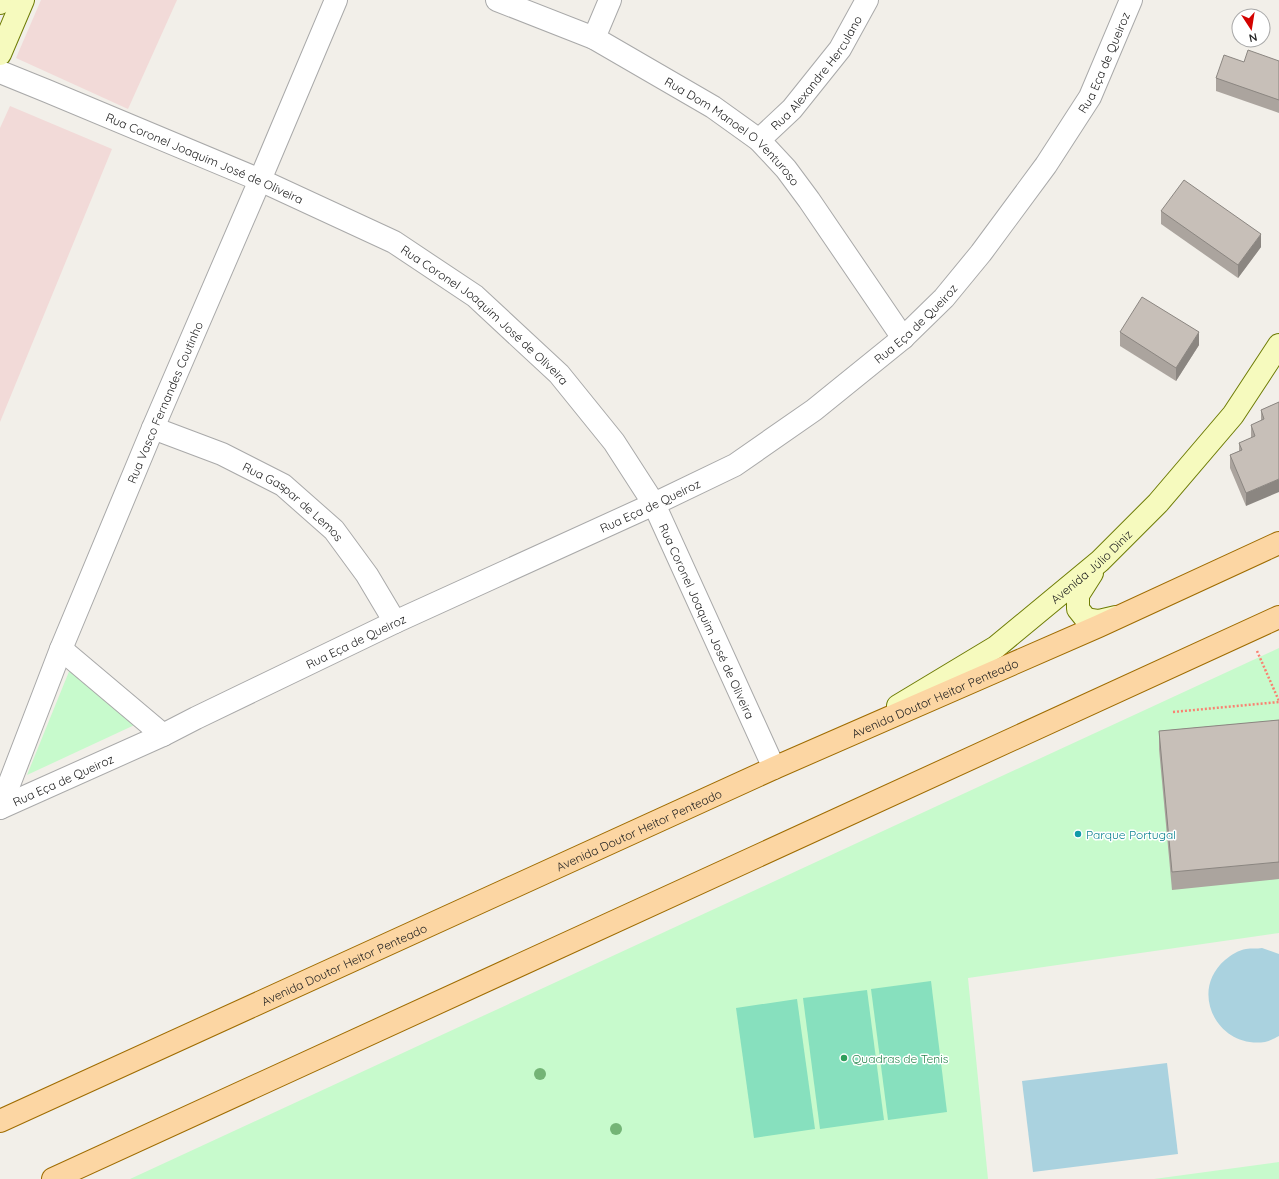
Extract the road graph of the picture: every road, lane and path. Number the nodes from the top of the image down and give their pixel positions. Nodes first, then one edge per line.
1 (1, 0) edge
2 (23, 0) edge
3 (336, 0) edge
4 (497, 0) edge
5 (610, 0) edge
6 (867, 0) edge
7 (1131, 0) edge
8 (0, 3) edge
9 (594, 38) junction
10 (0, 54) edge
11 (0, 72) edge
12 (759, 140) junction
13 (260, 180) junction
14 (903, 338) junction
15 (1279, 345) edge
16 (152, 428) junction
17 (654, 504) junction
18 (1279, 543) edge
19 (1100, 561) junction
20 (1120, 617) junction
21 (1279, 617) edge
22 (395, 622) junction
23 (61, 649) junction
24 (1257, 650) dead end
25 (1279, 702) edge
26 (1173, 712) dead end
27 (853, 734) junction
28 (163, 735) junction
29 (774, 768) junction
30 (0, 808) edge
31 (0, 1121) edge
32 (53, 1179) edge

1 - 8 main road
2 - 10 main road
3 - 13 street, Rua Vasco Fernandes Coutinho
4 - 9 street, Rua Dom Manoel O Venturoso
5 - 9 street
6 - 12 street, Rua Alexandre Herculano
7 - 14 street, Rua Eça de Queiroz
9 - 12 street, Rua Dom Manoel O Venturoso
11 - 13 street, Rua Coronel Joaquim José de Oliveira
12 - 14 street, Rua Dom Manoel O Venturoso
13 - 16 street, Rua Vasco Fernandes Coutinho
13 - 17 street, Rua Coronel Joaquim José de Oliveira
14 - 17 street, Rua Eça de Queiroz
15 - 19 main road, Avenida Júlio Diniz
16 - 22 street, Rua Gaspar de Lemos
16 - 23 street, Rua Vasco Fernandes Coutinho
17 - 22 street, Rua Eça de Queiroz
17 - 29 street, Rua Coronel Joaquim José de Oliveira
18 - 20 main road, Avenida Doutor Heitor Penteado
19 - 20 main road
19 - 27 main road, Avenida Júlio Diniz
20 - 27 main road, Avenida Doutor Heitor Penteado
21 - 32 main road
22 - 28 street, Rua Eça de Queiroz
23 - 28 street
23 - 30 street, Rua Vasco Fernandes Coutinho
24 - 25 path
25 - 26 path
27 - 29 main road, Avenida Doutor Heitor Penteado
28 - 30 street, Rua Eça de Queiroz
29 - 31 main road, Avenida Doutor Heitor Penteado

